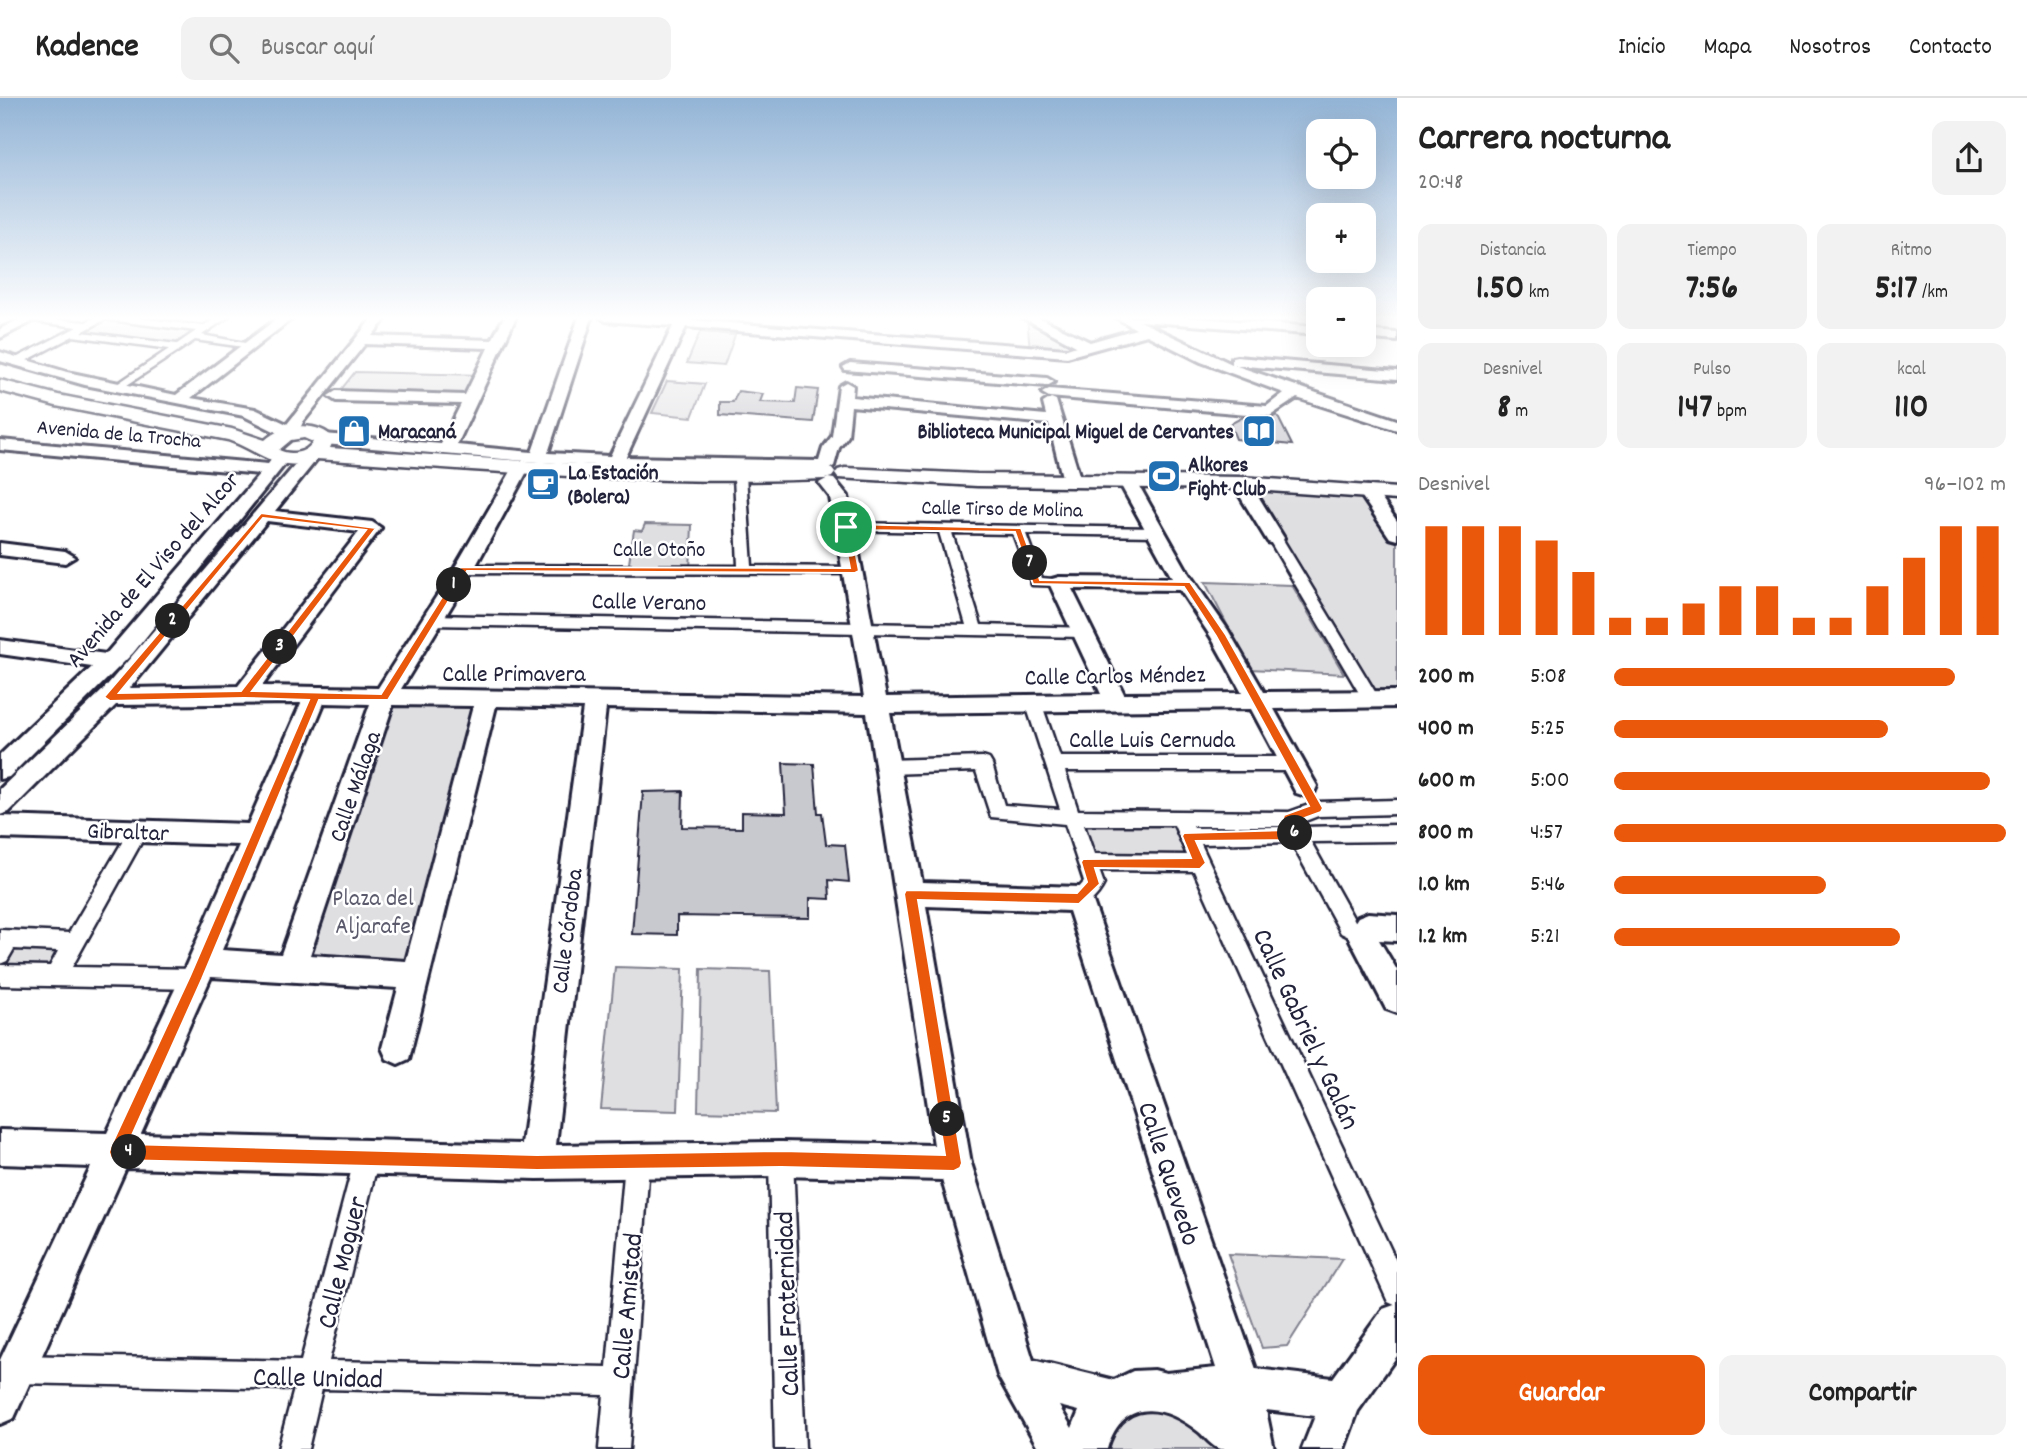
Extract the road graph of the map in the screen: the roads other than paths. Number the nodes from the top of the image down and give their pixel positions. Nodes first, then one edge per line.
1 (87, 380) edge
2 (130, 380) edge
3 (205, 380) edge
4 (333, 380) edge
5 (346, 380) edge
6 (480, 380) edge
7 (562, 380) edge
8 (654, 380) edge
9 (847, 380) edge
10 (979, 380) edge
11 (1047, 380) edge
12 (1263, 380) edge
13 (0, 385) edge
14 (1048, 387) junction
15 (118, 388) junction
16 (1295, 392) junction
17 (336, 396) junction
18 (179, 400) junction
19 (471, 400) junction
20 (843, 401) junction
21 (1054, 420) junction
22 (1397, 425) edge
23 (232, 435) junction
24 (306, 440) junction
25 (0, 445) edge
26 (18, 447) junction
27 (446, 451) junction
28 (0, 459) edge
29 (273, 459) junction
30 (616, 461) junction
31 (530, 463) junction
32 (745, 476) junction
33 (835, 478) junction
34 (1072, 481) junction
35 (1128, 482) junction
36 (1241, 483) junction
37 (1367, 491) junction
38 (1397, 494) edge
39 (261, 515) junction
40 (846, 527) junction
41 (944, 528) junction
42 (1018, 530) junction
43 (1156, 532) junction
44 (1397, 534) edge
45 (1275, 538) joint
46 (0, 549) edge
47 (65, 557) dead end
48 (464, 569) junction
49 (745, 570) junction
50 (855, 571) junction
51 (1059, 583) junction
52 (1187, 584) junction
53 (431, 620) junction
54 (866, 627) junction
55 (975, 629) junction
56 (1083, 632) junction
57 (0, 647) edge
58 (111, 662) junction
59 (244, 694) junction
60 (110, 697) junction
61 (315, 697) junction
62 (384, 697) junction
63 (596, 699) junction
64 (1257, 699) junction
65 (1371, 699) junction
66 (1397, 699) edge
67 (486, 700) junction
68 (1116, 701) junction
69 (1033, 702) junction
70 (876, 705) junction
71 (1054, 764) junction
72 (1292, 764) junction
73 (888, 766) junction
74 (0, 770) edge
75 (1305, 786) joint
76 (0, 805) edge
77 (1389, 807) edge
78 (1317, 808) junction
79 (1072, 817) junction
80 (1180, 818) junction
81 (0, 827) edge
82 (1292, 827) junction
83 (138, 832) junction
84 (1397, 833) edge
85 (256, 835) junction
86 (1188, 836) junction
87 (1087, 862) junction
88 (1200, 863) junction
89 (911, 894) junction
90 (1079, 899) junction
91 (1397, 928) edge
92 (1361, 934) junction
93 (76, 943) junction
94 (3, 944) edge
95 (292, 968) junction
96 (199, 971) junction
97 (0, 975) edge
98 (416, 975) junction
99 (55, 976) junction
100 (1397, 999) edge
101 (398, 1048) dead end
102 (0, 1147) edge
103 (117, 1152) junction
104 (367, 1157) junction
105 (781, 1159) junction
106 (537, 1163) junction
107 (637, 1163) junction
108 (954, 1163) junction
109 (1397, 1293) edge
110 (1397, 1322) edge
111 (16, 1369) junction
112 (312, 1376) junction
113 (1018, 1376) junction
114 (619, 1381) junction
115 (1242, 1387) junction
116 (1165, 1391) junction
117 (1342, 1399) junction
118 (1115, 1400) junction
119 (0, 1404) edge
120 (293, 1449) edge
121 (614, 1449) edge
122 (790, 1449) edge
123 (1062, 1449) edge
124 (1086, 1449) edge
125 (1245, 1449) edge
126 (1253, 1449) edge
127 (1323, 1449) edge

1 - 15 street
2 - 15 street
3 - 18 street
4 - 24 street
5 - 17 street
6 - 19 street
7 - 31 street, Calle Málaga
8 - 30 street
9 - 20 street
10 - 14 street
11 - 14 street
12 - 16 street
13 - 23 street
14 - 16 street
14 - 21 street
15 - 18 street
16 - 22 street
17 - 19 street
17 - 24 street
18 - 24 street
19 - 27 street
20 - 21 street
20 - 33 street
21 - 34 street
23 - 24 street
23 - 29 street
24 - 27 street
24 - 29 street
24 - 29 street
24 - 31 street
24 - 39 street
25 - 26 street, Avenida de la Trocha
26 - 28 street
26 - 29 street, Avenida de la Trocha
27 - 31 street
29 - 58 street, Avenida de El Viso del Alcor
30 - 31 street
30 - 33 street
31 - 32 street
31 - 48 street, Calle Málaga
32 - 33 street
32 - 49 street
33 - 34 street
33 - 40 street
34 - 35 street
35 - 36 street
35 - 43 street
36 - 37 street
36 - 45 street
37 - 38 street
37 - 44 street
39 - 59 street
39 - 60 street
40 - 41 street, Calle Tirso de Molina
40 - 50 street
41 - 42 street, Calle Tirso de Molina
41 - 55 street
42 - 43 street, Calle Tirso de Molina
42 - 51 street
43 - 52 street
45 - 65 street
46 - 47 street
48 - 49 street, Calle Otoño
48 - 53 street, Calle Málaga
49 - 50 street, Calle Otoño
50 - 54 street
51 - 52 street
51 - 56 street
52 - 64 street
53 - 54 street, Calle Verano
53 - 62 street, Calle Málaga
54 - 55 street, Calle Verano
54 - 70 street
55 - 56 street, Calle Verano
56 - 68 street
57 - 58 street
58 - 74 street, Avenida de El Viso del Alcor
59 - 60 street, Calle Primavera
59 - 61 street, Calle Primavera
60 - 76 street
61 - 62 street, Calle Primavera
61 - 85 street
62 - 67 street, Calle Primavera
62 - 95 street, Calle Málaga
63 - 67 street, Calle Primavera
63 - 70 street, Calle Primavera
63 - 106 street, Calle Córdoba
64 - 65 street, Calle Carlos Méndez
64 - 68 street, Calle Carlos Méndez
64 - 72 street
65 - 66 street, Calle Carlos Méndez
67 - 98 street
68 - 69 street, Calle Carlos Méndez
69 - 70 street, Calle Carlos Méndez
69 - 71 street
70 - 73 street
71 - 72 street, Calle Luis Cernuda
71 - 79 street
72 - 75 street
73 - 79 street
73 - 89 street
75 - 78 street
77 - 78 street
77 - 84 street
78 - 82 street
79 - 80 street
79 - 87 street
80 - 82 street
80 - 86 street, Calle Gabriel y Galán
81 - 83 street, Gibraltar
82 - 84 street
82 - 86 street
82 - 92 street
83 - 85 street, Gibraltar
83 - 93 street
85 - 96 street
86 - 88 street, Calle Gabriel y Galán
87 - 88 street
87 - 90 street
88 - 109 street, Calle Gabriel y Galán
89 - 90 street
89 - 108 street
90 - 115 street, Calle Quevedo
91 - 92 street
92 - 100 street
93 - 94 street
93 - 99 street
95 - 96 street
95 - 98 street
96 - 99 street
96 - 103 street
97 - 99 street
98 - 101 street
102 - 103 street
103 - 104 street
103 - 111 street
104 - 106 street
104 - 112 street, Calle Moguer
105 - 107 street
105 - 108 street
105 - 122 street, Calle Fraternidad
106 - 107 street
107 - 114 street, Calle Amistad
108 - 113 street
110 - 117 street
111 - 112 street, Calle Unidad
111 - 119 street
112 - 114 street, Calle Unidad
112 - 120 street, Calle Moguer
113 - 118 street
113 - 123 street
114 - 121 street, Calle Amistad
115 - 116 street
115 - 117 street
115 - 126 street, Calle Quevedo
116 - 118 street
116 - 125 street
117 - 127 street
118 - 124 street

